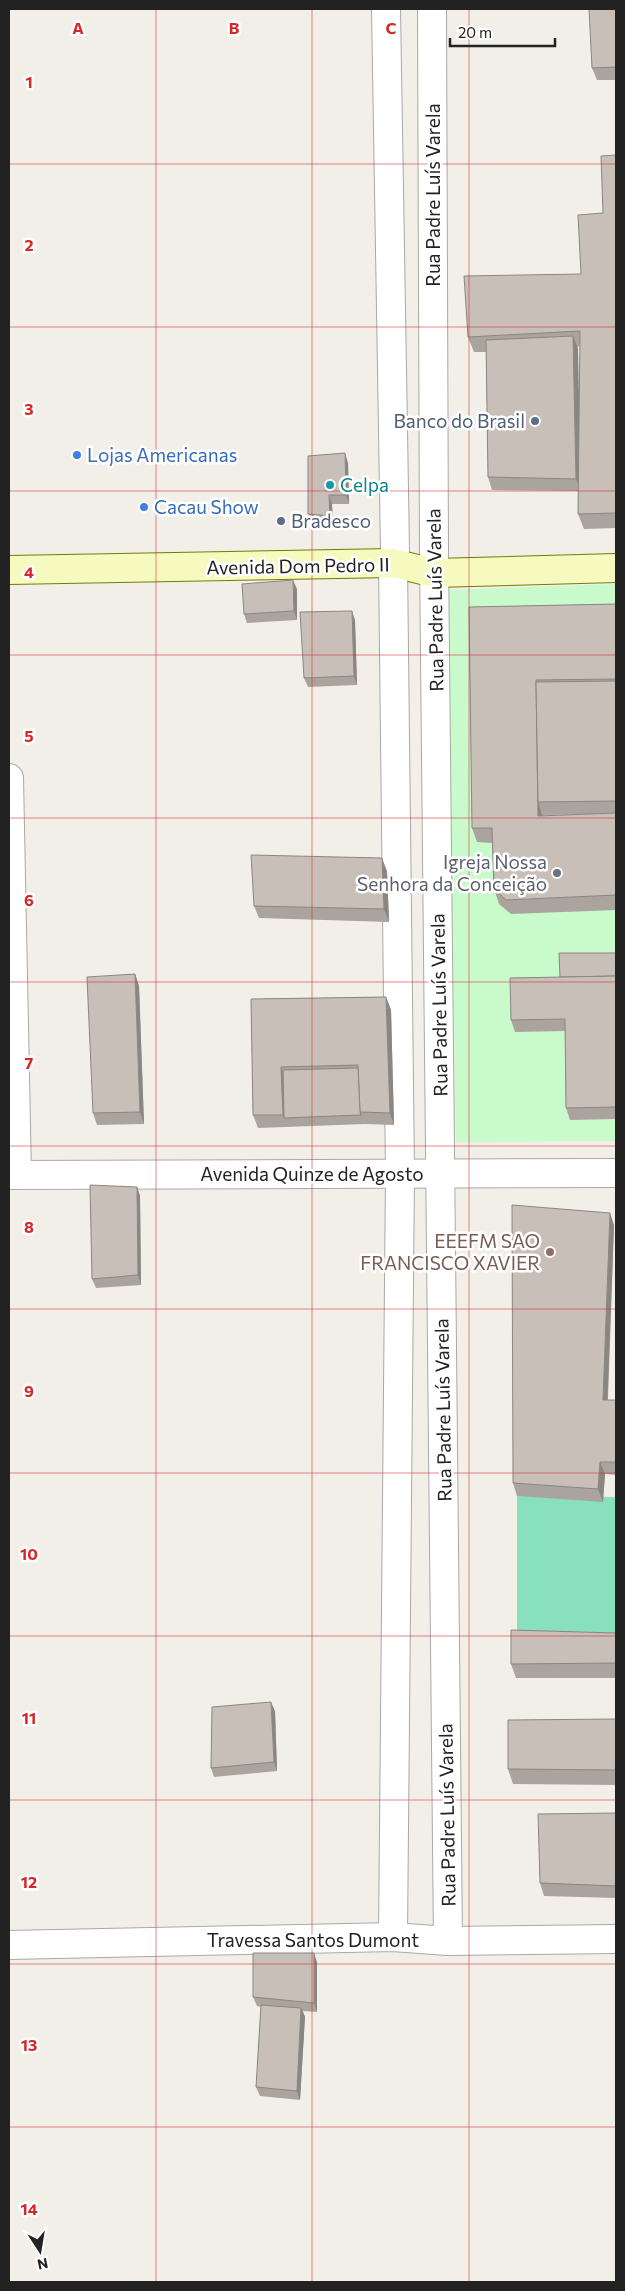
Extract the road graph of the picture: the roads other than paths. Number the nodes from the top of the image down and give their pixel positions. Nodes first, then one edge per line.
1 (386, 9) edge
2 (432, 9) edge
3 (393, 564) junction
4 (616, 568) edge
5 (9, 570) edge
6 (434, 573) junction
7 (9, 778) edge
8 (400, 1173) junction
9 (441, 1173) junction
10 (616, 1173) edge
11 (13, 1175) edge
12 (393, 1937) junction
13 (616, 1939) edge
14 (448, 1941) junction
15 (9, 1945) edge

1 - 3 street, Rua Padre Luís Varela
2 - 6 street, Rua Padre Luís Varela
3 - 5 street, Avenida Dom Pedro II
3 - 6 street, Avenida Dom Pedro II
3 - 8 street, Rua Padre Luís Varela
4 - 6 street, Avenida Dom Pedro II
6 - 9 street, Rua Padre Luís Varela
7 - 11 street
8 - 9 street, Avenida Quinze de Agosto
8 - 11 street, Avenida Quinze de Agosto
8 - 12 street, Rua Padre Luís Varela
9 - 10 street, Avenida Quinze de Agosto
9 - 14 street, Rua Padre Luís Varela
12 - 14 street, Travessa Santos Dumont
12 - 15 street, Travessa Santos Dumont
13 - 14 street, Travessa Santos Dumont

